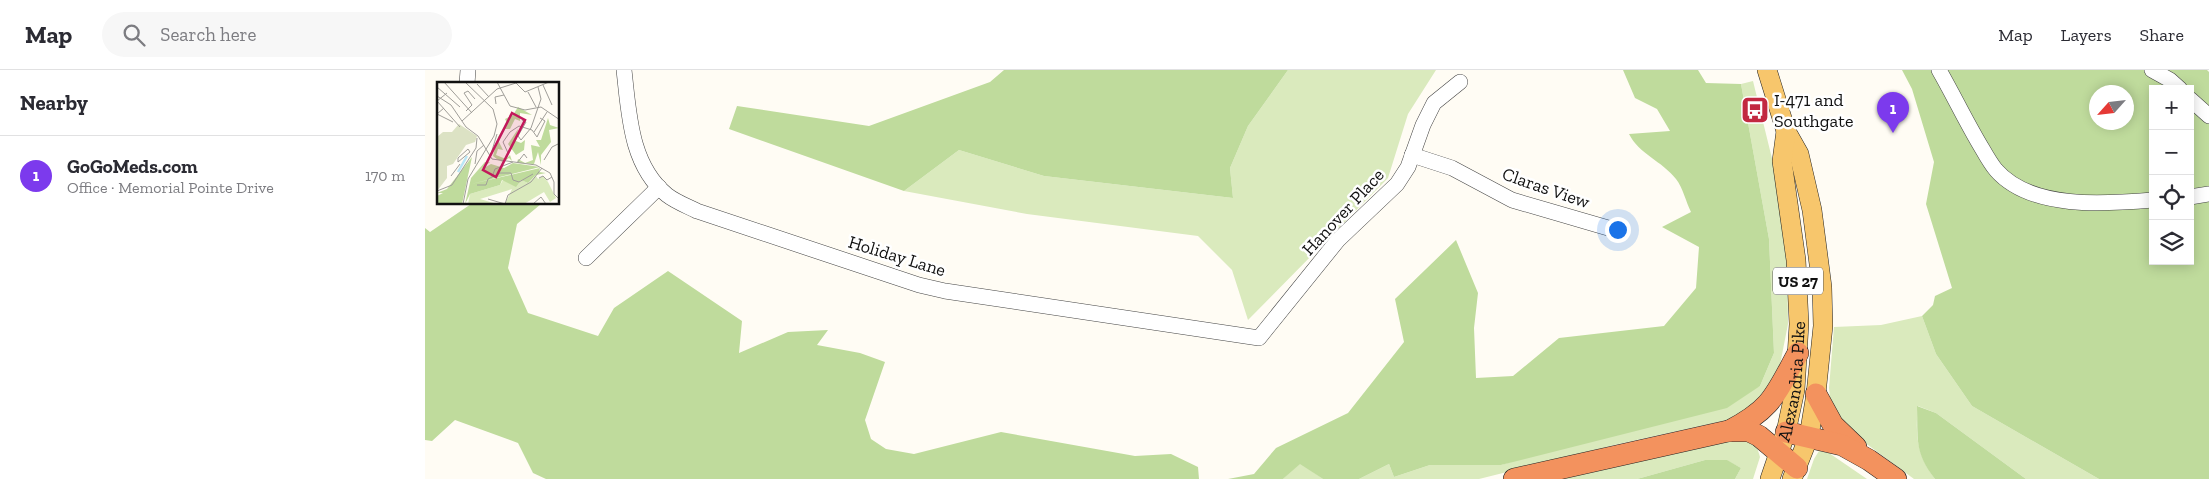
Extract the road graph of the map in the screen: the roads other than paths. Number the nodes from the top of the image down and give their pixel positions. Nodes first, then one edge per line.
1 (624, 70) edge
2 (1767, 70) edge
3 (1939, 70) edge
4 (2153, 70) edge
5 (1460, 82) dead end
6 (2176, 85) edge
7 (2194, 103) edge
8 (2209, 116) edge
9 (1786, 131) junction
10 (1412, 155) junction
11 (659, 188) junction
12 (2209, 194) edge
13 (2194, 196) edge
14 (2149, 200) edge
15 (1615, 230) dead end
16 (586, 258) dead end
17 (1259, 338) joint
18 (1798, 353) junction
19 (1816, 394) junction
20 (1728, 431) junction
21 (1786, 432) junction
22 (1809, 436) junction
23 (1779, 452) junction
24 (1869, 460) junction
25 (1794, 473) edge
26 (1514, 479) edge
27 (1770, 479) edge
28 (1896, 479) edge

1 - 11 street, Holiday Lane
2 - 9 main road, Alexandria Pike / US 27
3 - 14 street
4 - 6 street
5 - 10 street, Hanover Place
7 - 8 street
9 - 18 main road, Alexandria Pike / US 27
9 - 19 main road, Alexandria Pike / US 27
10 - 15 street, Claras View
10 - 17 street, Hanover Place
11 - 16 street
11 - 17 street, Holiday Lane
12 - 13 street
18 - 20 highway
18 - 21 main road, Alexandria Pike / US 27
19 - 22 main road, Alexandria Pike / US 27
19 - 24 highway
20 - 23 highway
20 - 26 highway
21 - 22 highway
21 - 23 main road, Alexandria Pike / US 27
22 - 24 highway
22 - 25 main road, Alexandria Pike / US 27
23 - 25 highway
23 - 27 main road, Alexandria Pike / US 27
24 - 28 highway

